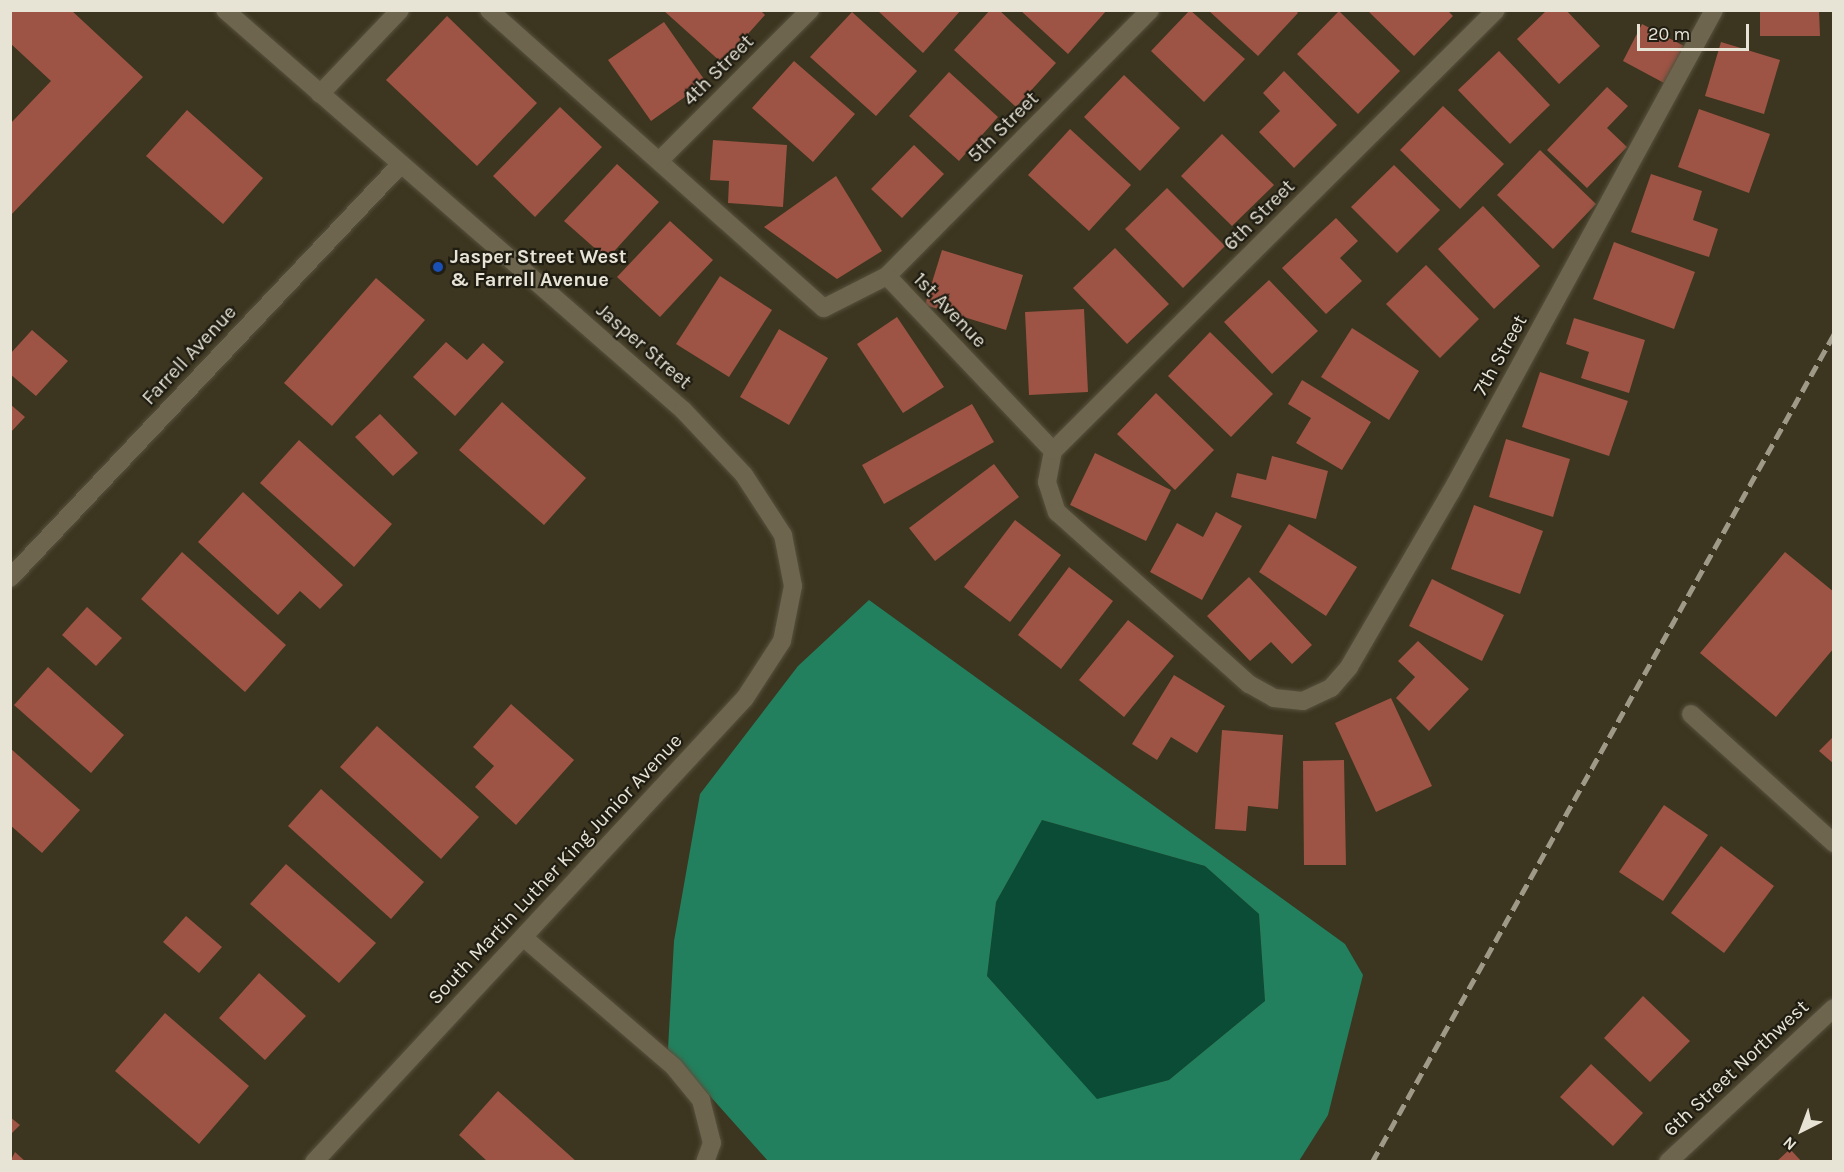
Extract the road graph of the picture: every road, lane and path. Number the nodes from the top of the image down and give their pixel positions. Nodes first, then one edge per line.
1 (225, 10) edge
2 (400, 10) edge
3 (489, 10) edge
4 (810, 10) edge
5 (1150, 10) edge
6 (1496, 10) edge
7 (1714, 10) edge
8 (320, 94) junction
9 (659, 161) junction
10 (401, 164) junction
11 (887, 276) junction
12 (1053, 451) junction
13 (10, 578) edge
14 (793, 586) joint
15 (1692, 714) dead end
16 (1833, 843) edge
17 (523, 937) junction
18 (1833, 1008) edge
19 (314, 1161) edge
20 (705, 1161) edge
21 (1668, 1161) edge

1 - 8 street, Jasper Street
2 - 8 street
3 - 9 street, 1st Avenue
4 - 9 street, 4th Street
5 - 11 street, 5th Street
6 - 12 street, 6th Street
7 - 12 street, 7th Street
8 - 10 street, Jasper Street
9 - 11 street, 1st Avenue
10 - 13 street, Farrell Avenue
10 - 14 street, Jasper Street
11 - 12 street, 1st Avenue
14 - 17 street, South Martin Luther King Junior Avenue
15 - 16 street
17 - 19 street, South Martin Luther King Junior Avenue
17 - 20 street
18 - 21 street, 6th Street Northwest

